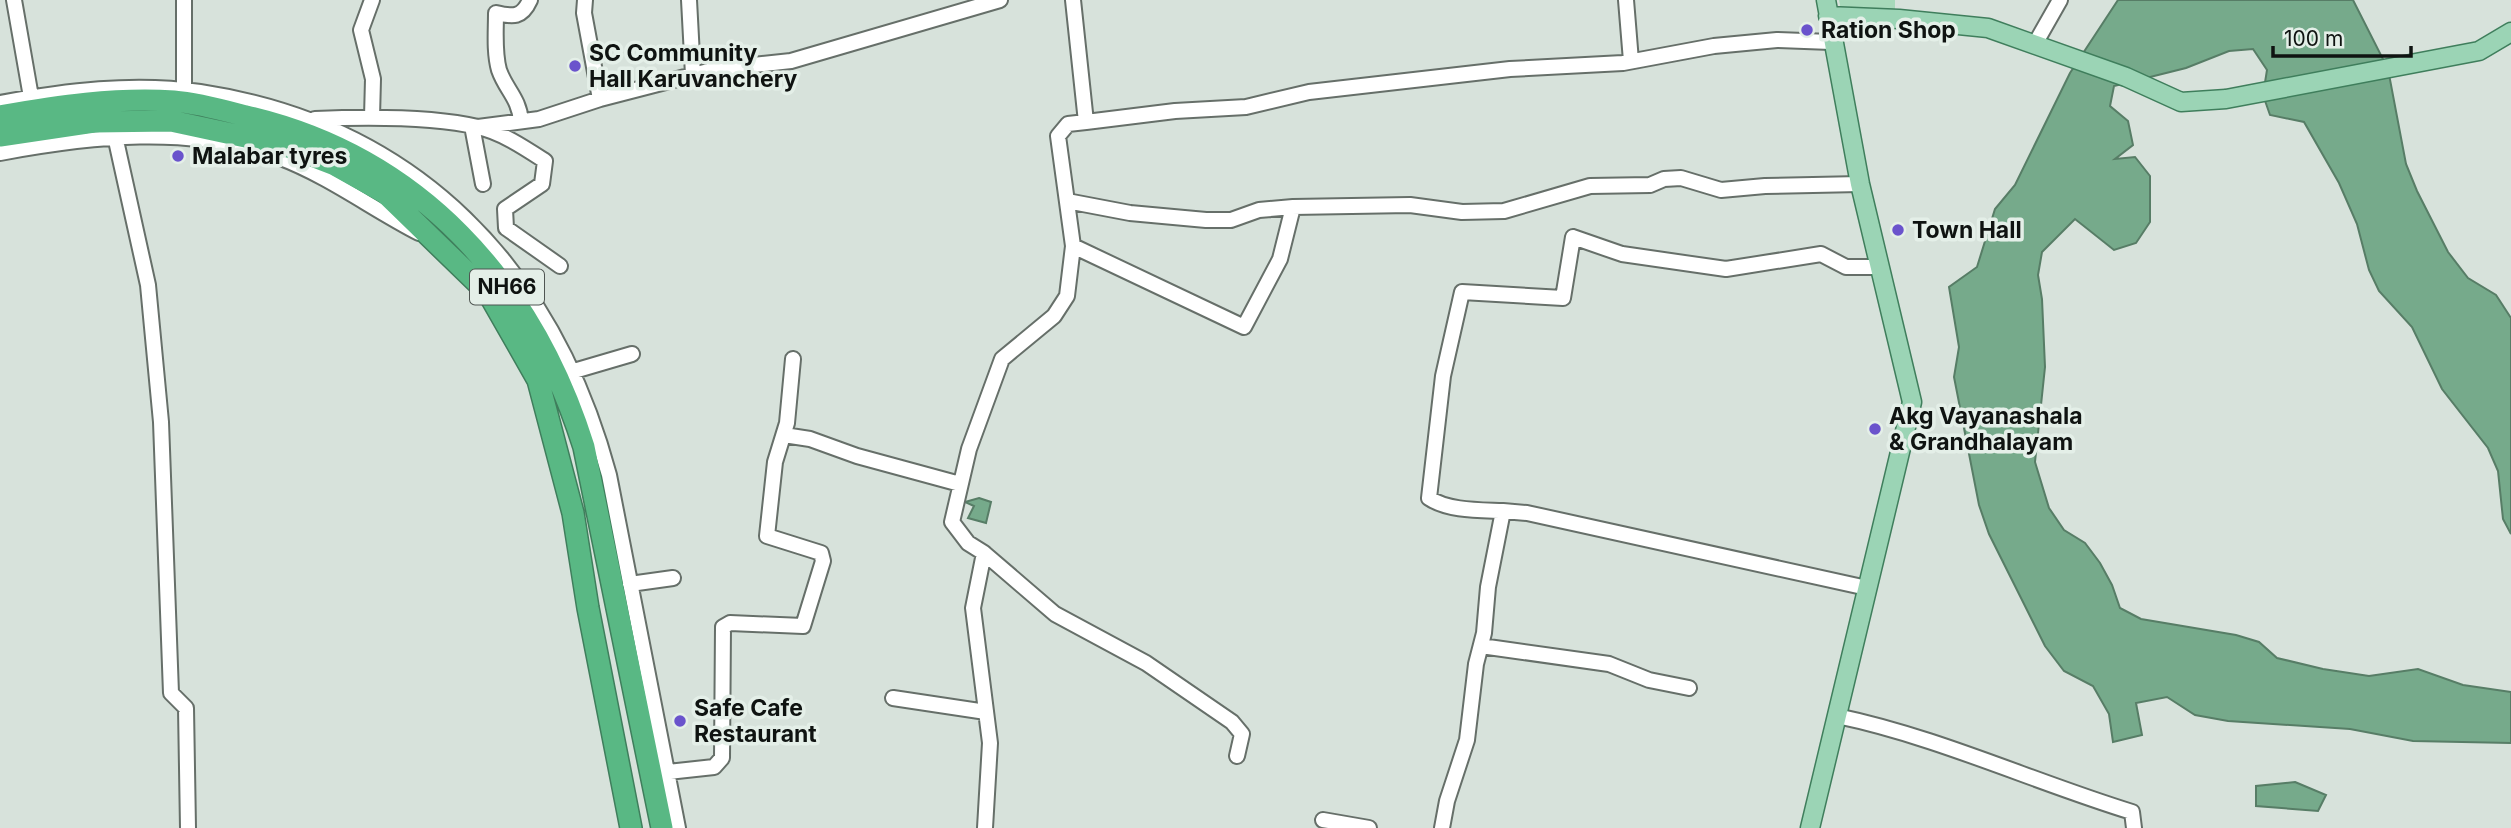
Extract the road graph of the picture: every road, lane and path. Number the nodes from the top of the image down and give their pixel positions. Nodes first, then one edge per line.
1 (14, 0) edge
2 (184, 0) edge
3 (372, 0) edge
4 (530, 0) edge
5 (584, 0) edge
6 (689, 0) edge
7 (1000, 0) edge
8 (1073, 0) edge
9 (1626, 0) edge
10 (2060, 0) edge
11 (1827, 8) edge
12 (2511, 33) edge
13 (1831, 42) junction
14 (2035, 44) junction
15 (1631, 61) junction
16 (692, 75) junction
17 (184, 91) junction
18 (31, 97) junction
19 (600, 99) junction
20 (0, 103) edge
21 (0, 116) edge
22 (372, 117) junction
23 (307, 119) junction
24 (521, 121) junction
25 (1086, 122) junction
26 (475, 126) junction
27 (0, 136) edge
28 (115, 136) junction
29 (0, 153) edge
30 (483, 184) dead end
31 (1860, 184) junction
32 (1067, 201) junction
33 (1293, 206) junction
34 (436, 241) junction
35 (1073, 246) junction
36 (560, 266) dead end
37 (1880, 267) junction
38 (632, 354) dead end
39 (793, 359) dead end
40 (574, 371) junction
41 (784, 435) junction
42 (960, 484) junction
43 (1503, 511) junction
44 (984, 553) junction
45 (673, 578) dead end
46 (629, 584) junction
47 (1867, 588) junction
48 (1481, 646) junction
49 (1689, 688) dead end
50 (893, 698) dead end
51 (986, 712) junction
52 (1837, 716) junction
53 (1237, 756) dead end
54 (668, 772) junction
55 (1323, 820) dead end
56 (188, 828) edge
57 (631, 828) edge
58 (662, 828) edge
59 (678, 828) edge
60 (985, 828) edge
61 (1369, 828) edge
62 (1443, 828) edge
63 (1810, 828) edge
64 (2134, 828) edge

1 - 18 street
2 - 17 street
3 - 22 street
4 - 24 street
5 - 19 street
6 - 16 street
7 - 16 street
8 - 25 street
9 - 15 street
10 - 14 street
11 - 13 main road
11 - 14 main road
12 - 14 main road
13 - 15 street
13 - 31 main road
15 - 25 street
16 - 19 street
17 - 18 street
17 - 23 street
18 - 20 street
19 - 24 street
21 - 58 highway, NH66
22 - 23 street
22 - 26 street
23 - 40 street
24 - 26 street
25 - 32 street
26 - 30 street
26 - 36 street
27 - 34 highway, NH66
28 - 29 street
28 - 34 street
28 - 56 street
31 - 33 street
31 - 37 main road
32 - 33 street
32 - 35 street
33 - 35 street
34 - 57 highway, NH66
35 - 42 street
37 - 43 street
37 - 47 main road
38 - 40 street
39 - 41 street
40 - 46 street
41 - 42 street
41 - 54 street
42 - 44 street
43 - 47 street
43 - 48 street
44 - 51 street
44 - 53 street
45 - 46 street
46 - 54 street
47 - 52 main road
48 - 49 street
48 - 62 street
50 - 51 street
51 - 60 street
52 - 63 main road
52 - 64 street
54 - 59 street
55 - 61 street

